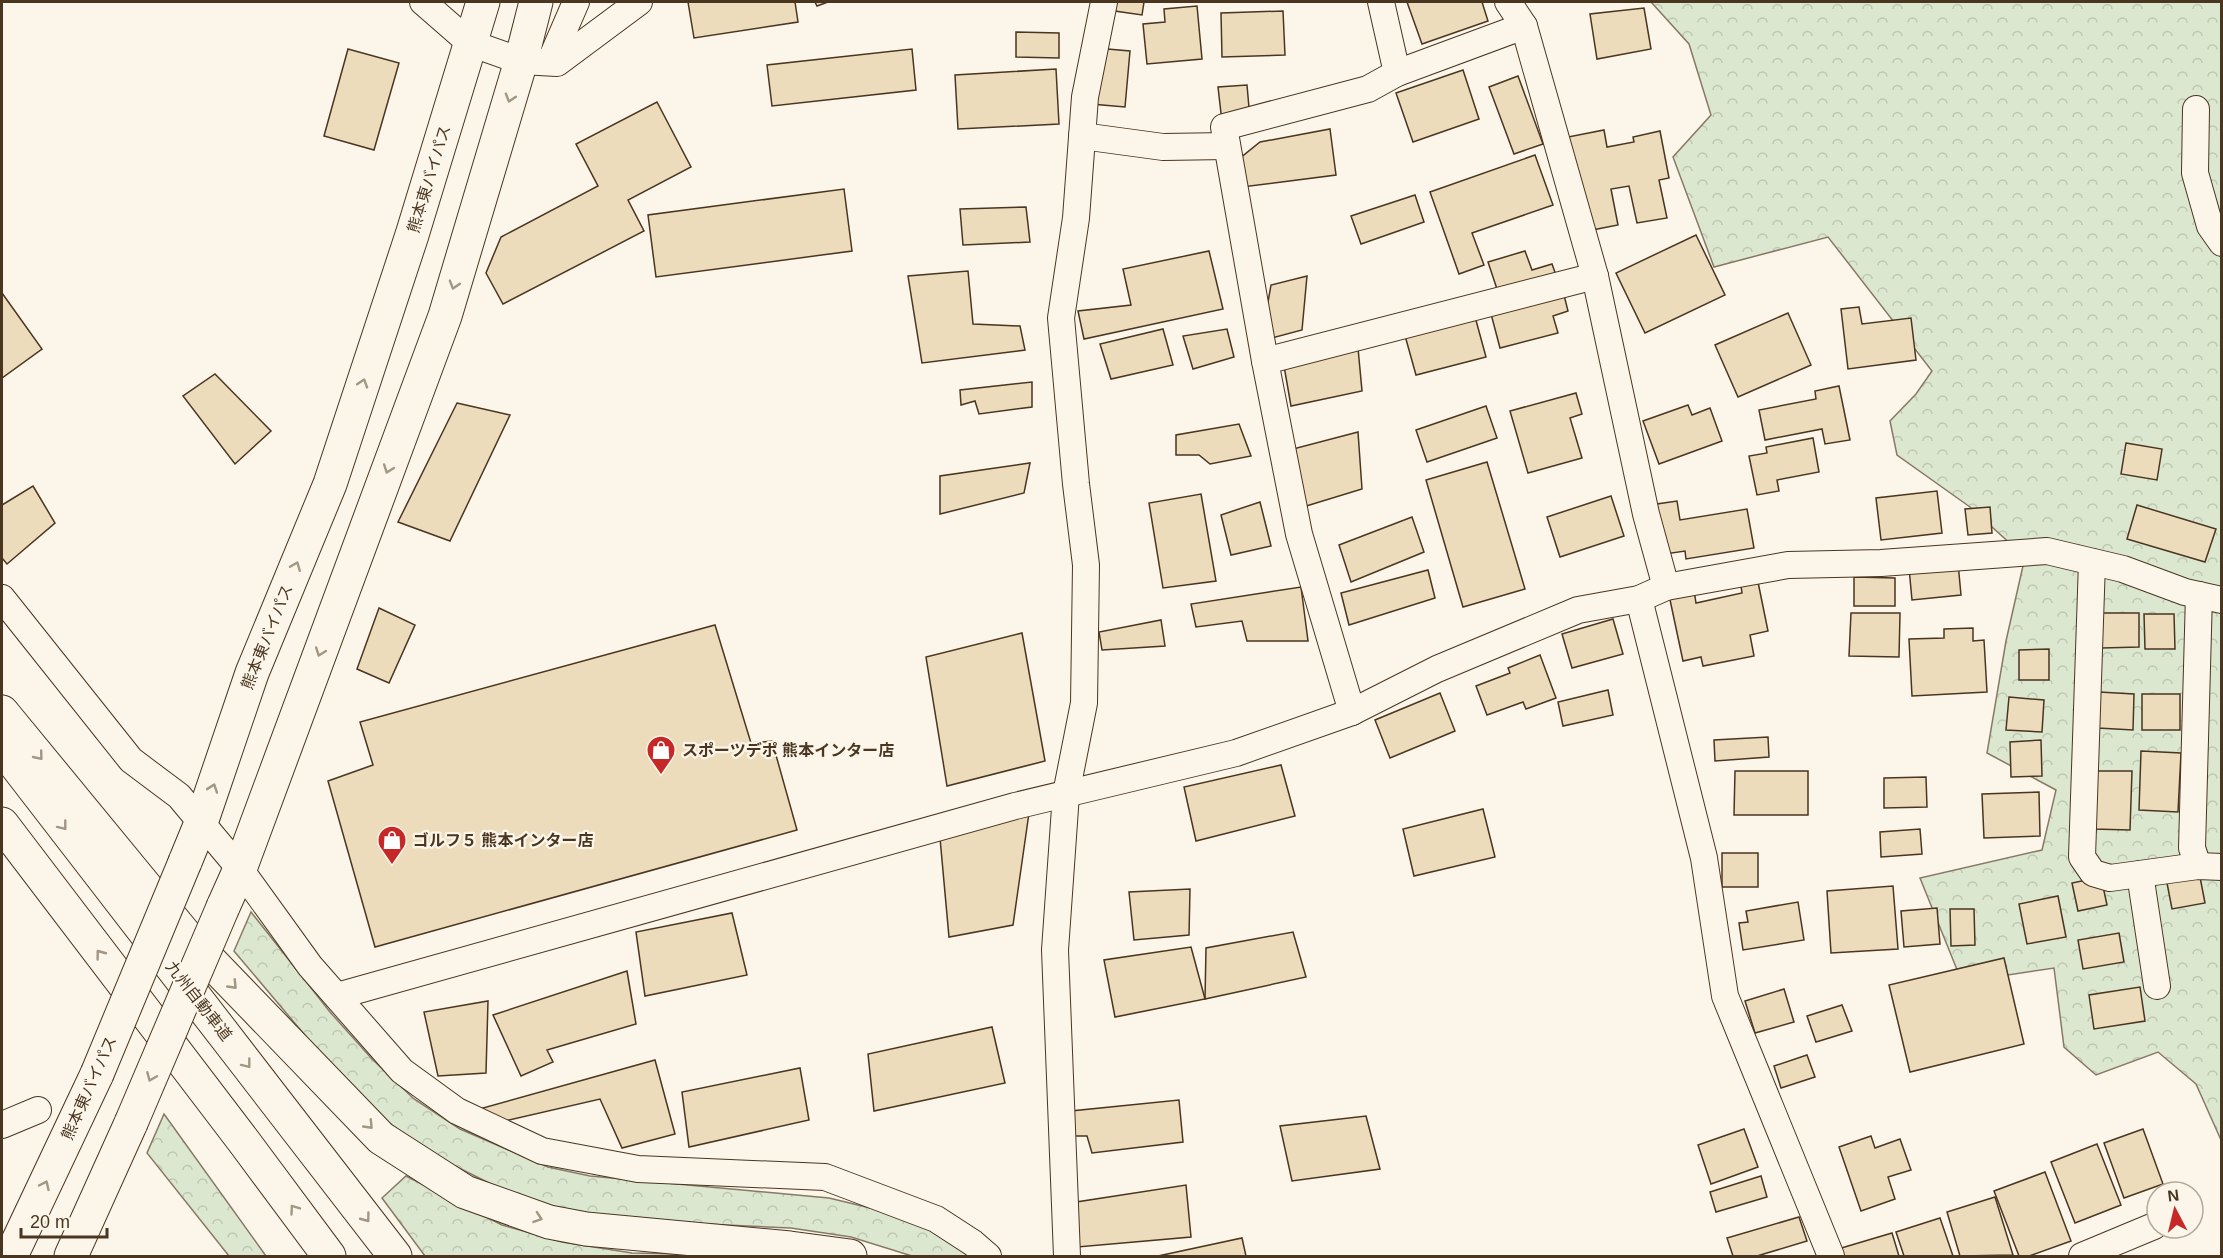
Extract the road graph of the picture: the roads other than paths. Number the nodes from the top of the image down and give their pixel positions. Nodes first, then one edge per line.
1 (423, 2) edge
2 (483, 2) edge
3 (536, 2) edge
4 (576, 2) edge
5 (639, 2) edge
6 (1104, 2) edge
7 (1381, 2) edge
8 (1508, 2) edge
9 (1524, 26) junction
10 (470, 43) junction
11 (535, 62) junction
12 (1397, 73) junction
13 (2196, 109) dead end
14 (1082, 136) junction
15 (1227, 146) junction
16 (2222, 243) edge
17 (1595, 276) junction
18 (1265, 361) junction
19 (2092, 562) junction
20 (1666, 587) junction
21 (2, 598) edge
22 (1639, 598) junction
23 (2210, 598) edge
24 (2, 712) edge
25 (1352, 712) junction
26 (2, 747) edge
27 (1066, 794) junction
28 (201, 823) junction
29 (2, 824) edge
30 (2210, 867) edge
31 (240, 869) junction
32 (2140, 874) junction
33 (2157, 986) dead end
34 (336, 996) junction
35 (38, 1110) dead end
36 (2, 1125) edge
37 (2145, 1231) edge
38 (11, 1257) edge
39 (71, 1257) edge
40 (329, 1257) edge
41 (395, 1257) edge
42 (849, 1257) edge
43 (988, 1257) edge
44 (1066, 1257) edge
45 (1831, 1257) edge
46 (2082, 1257) edge

1 - 10 street
2 - 10 highway, 熊本東バイパス
3 - 11 highway
4 - 11 street
5 - 11 street
6 - 14 street
7 - 12 street
8 - 9 street
9 - 12 street
9 - 17 street
10 - 11 street
28 -> 10 highway, 熊本東バイパス
11 -> 31 highway
12 - 15 street
13 - 16 street
14 - 15 street
14 - 27 street
15 - 18 street
17 - 18 street
17 - 20 street
18 - 25 street
19 - 20 street
19 - 23 street
19 - 32 street
20 - 22 street
21 - 28 street
22 - 25 street
22 - 45 street
23 - 30 street
24 -> 42 highway
25 - 27 street
26 -> 41 highway, 九州自動車道
27 - 34 street
27 - 44 street
28 - 31 street
38 -> 28 highway, 熊本東バイパス, bridge
40 -> 29 highway
30 - 32 street
31 - 34 street
31 -> 39 highway, bridge
32 - 33 street
34 - 43 street
35 - 36 street
37 - 46 street

